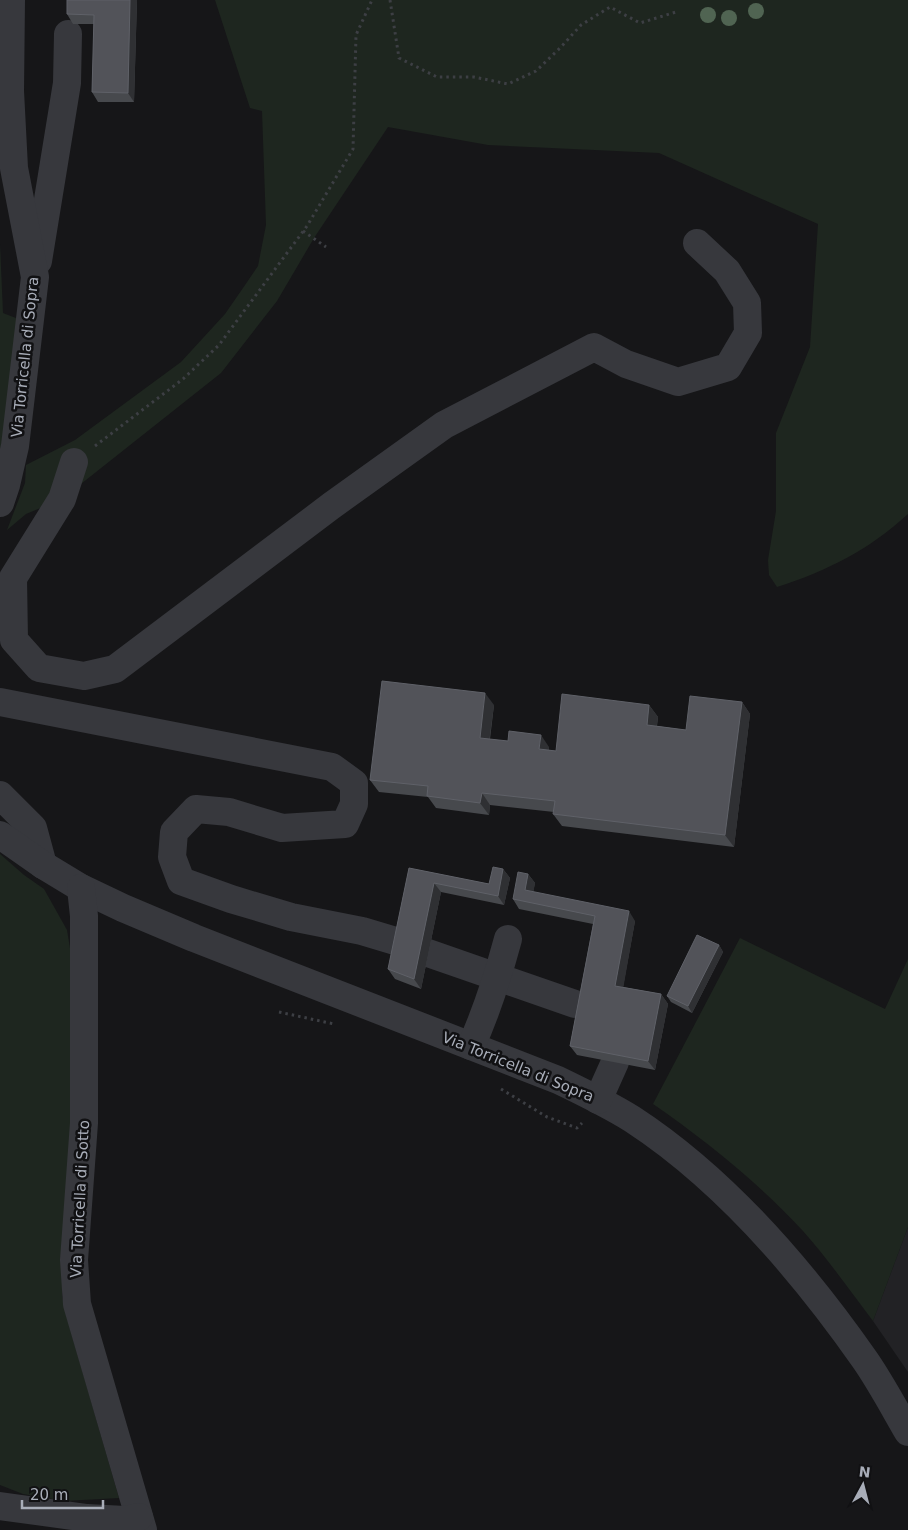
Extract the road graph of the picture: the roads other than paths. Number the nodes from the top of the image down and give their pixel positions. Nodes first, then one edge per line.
1 (11, 0) edge
2 (68, 34) edge
3 (696, 242) dead end
4 (35, 277) junction
5 (74, 462) road end
6 (0, 503) edge
7 (0, 702) edge
8 (0, 795) edge
9 (4, 840) edge
10 (43, 865) junction
11 (81, 888) junction
12 (508, 939) dead end
13 (402, 943) edge
14 (428, 953) dead end
15 (498, 978) junction
16 (575, 1004) dead end
17 (471, 1046) junction
18 (615, 1062) edge
19 (598, 1100) junction
20 (908, 1432) edge
21 (0, 1506) edge
22 (141, 1523) edge

1 - 4 street, Via Torricella di Sopra
2 - 4 street
3 - 5 street
4 - 6 street, Via Torricella di Sopra
7 - 13 street
8 - 10 street
9 - 10 street, Via Torricella di Sopra
10 - 11 street, Via Torricella di Sopra
11 - 17 street, Via Torricella di Sopra
11 - 22 street, Via Torricella di Sotto
12 - 15 street
14 - 15 street
15 - 16 street
15 - 17 street
17 - 19 street, Via Torricella di Sopra
18 - 19 street
19 - 20 street, Via Torricella di Sopra
21 - 22 street

